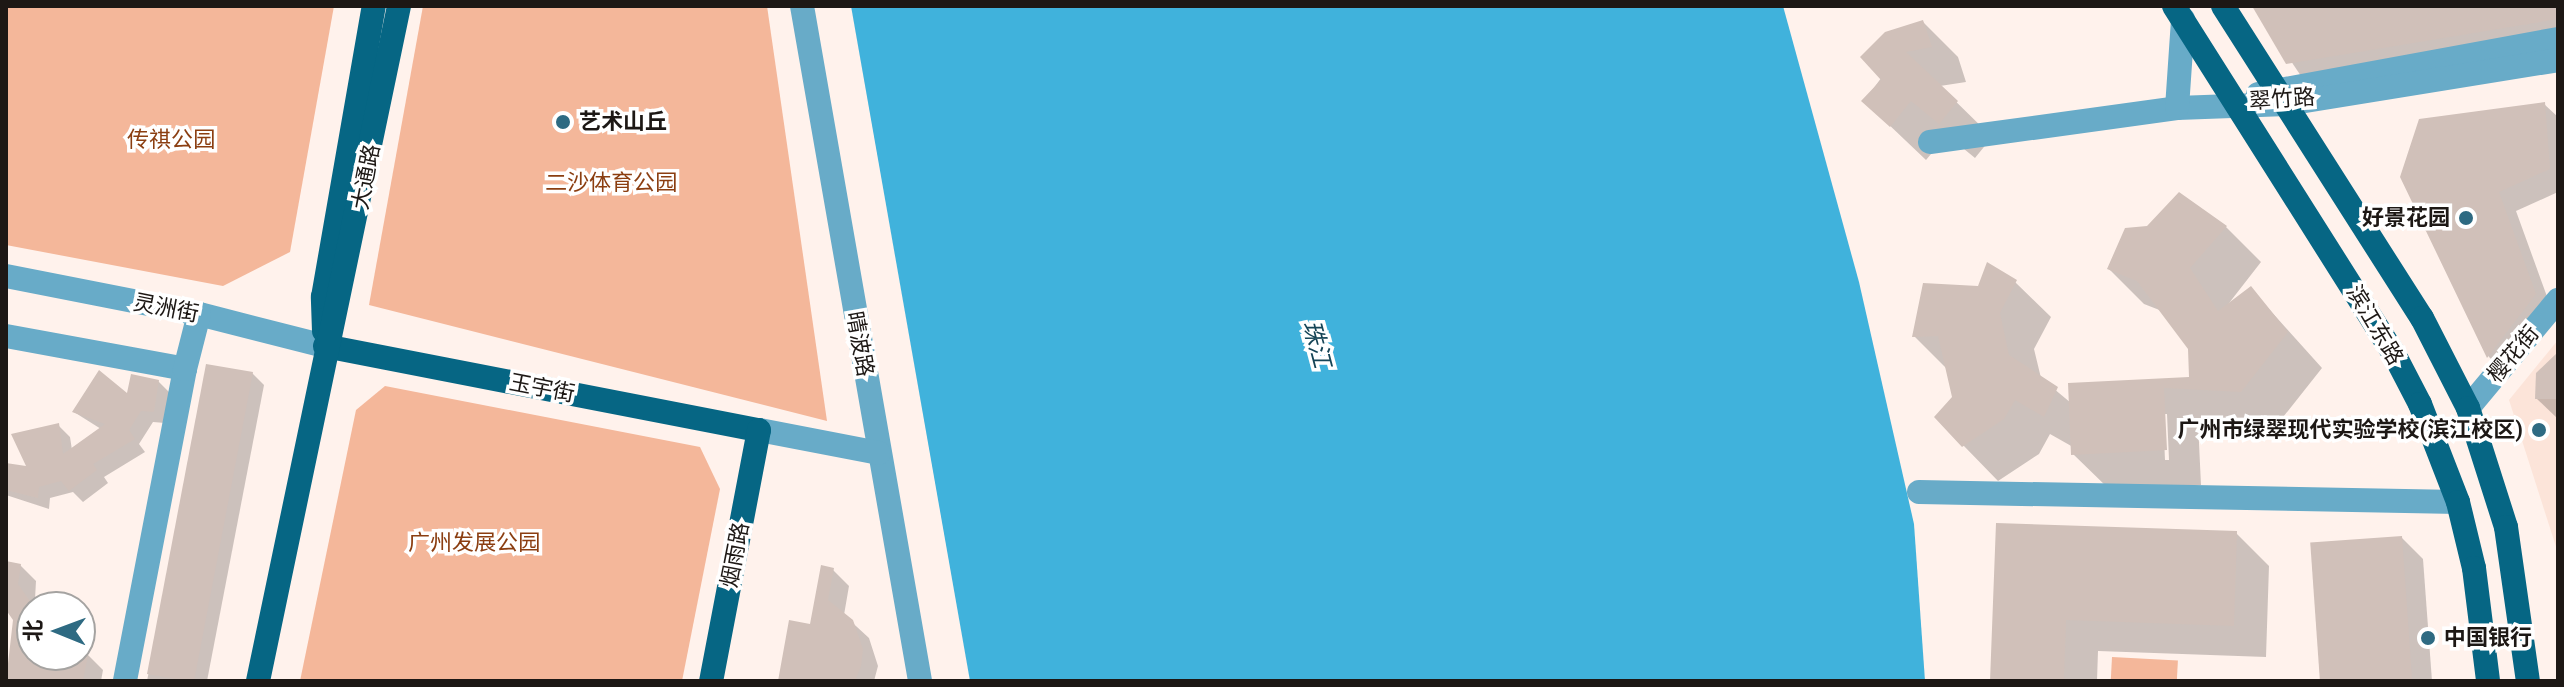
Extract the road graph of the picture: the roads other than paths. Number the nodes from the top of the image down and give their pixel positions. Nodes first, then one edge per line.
1 (374, 6) edge
2 (399, 6) edge
3 (802, 6) edge
4 (2223, 6) edge
5 (2178, 13) edge
6 (2558, 39) edge
7 (2558, 60) edge
8 (2281, 96) junction
9 (2236, 102) junction
10 (2177, 108) junction
11 (1930, 142) dead end
12 (6, 276) edge
13 (2553, 311) edge
14 (199, 314) junction
15 (6, 336) edge
16 (325, 346) junction
17 (185, 369) junction
18 (2468, 408) junction
19 (759, 430) junction
20 (879, 453) junction
21 (1919, 492) dead end
22 (2458, 502) junction
23 (125, 681) edge
24 (258, 681) edge
25 (711, 681) edge
26 (920, 681) edge
27 (2488, 681) edge
28 (2528, 681) edge

1 - 16 main road, 大通路
2 - 16 main road, 大通路
3 - 20 street, 晴波路
4 - 8 main road, 滨江东路
5 - 9 main road, 滨江东路
5 - 10 street
6 - 8 street, 翠竹路
7 - 8 street, 翠竹路
8 - 9 street, 翠竹路
8 - 18 main road, 滨江东路
9 - 10 street, 翠竹路
9 - 22 main road, 滨江东路
10 - 11 street, 翠竹路
12 - 14 street, 灵洲街
13 - 18 street, 樱花街
14 - 16 street, 灵洲街
14 - 17 street
15 - 17 street
16 - 19 main road, 玉宇街
16 - 24 main road, 大通路
17 - 23 street
18 - 28 main road, 滨江东路
19 - 20 street
19 - 25 main road, 烟雨路
20 - 26 street, 晴波路
21 - 22 street
22 - 27 main road, 滨江东路

